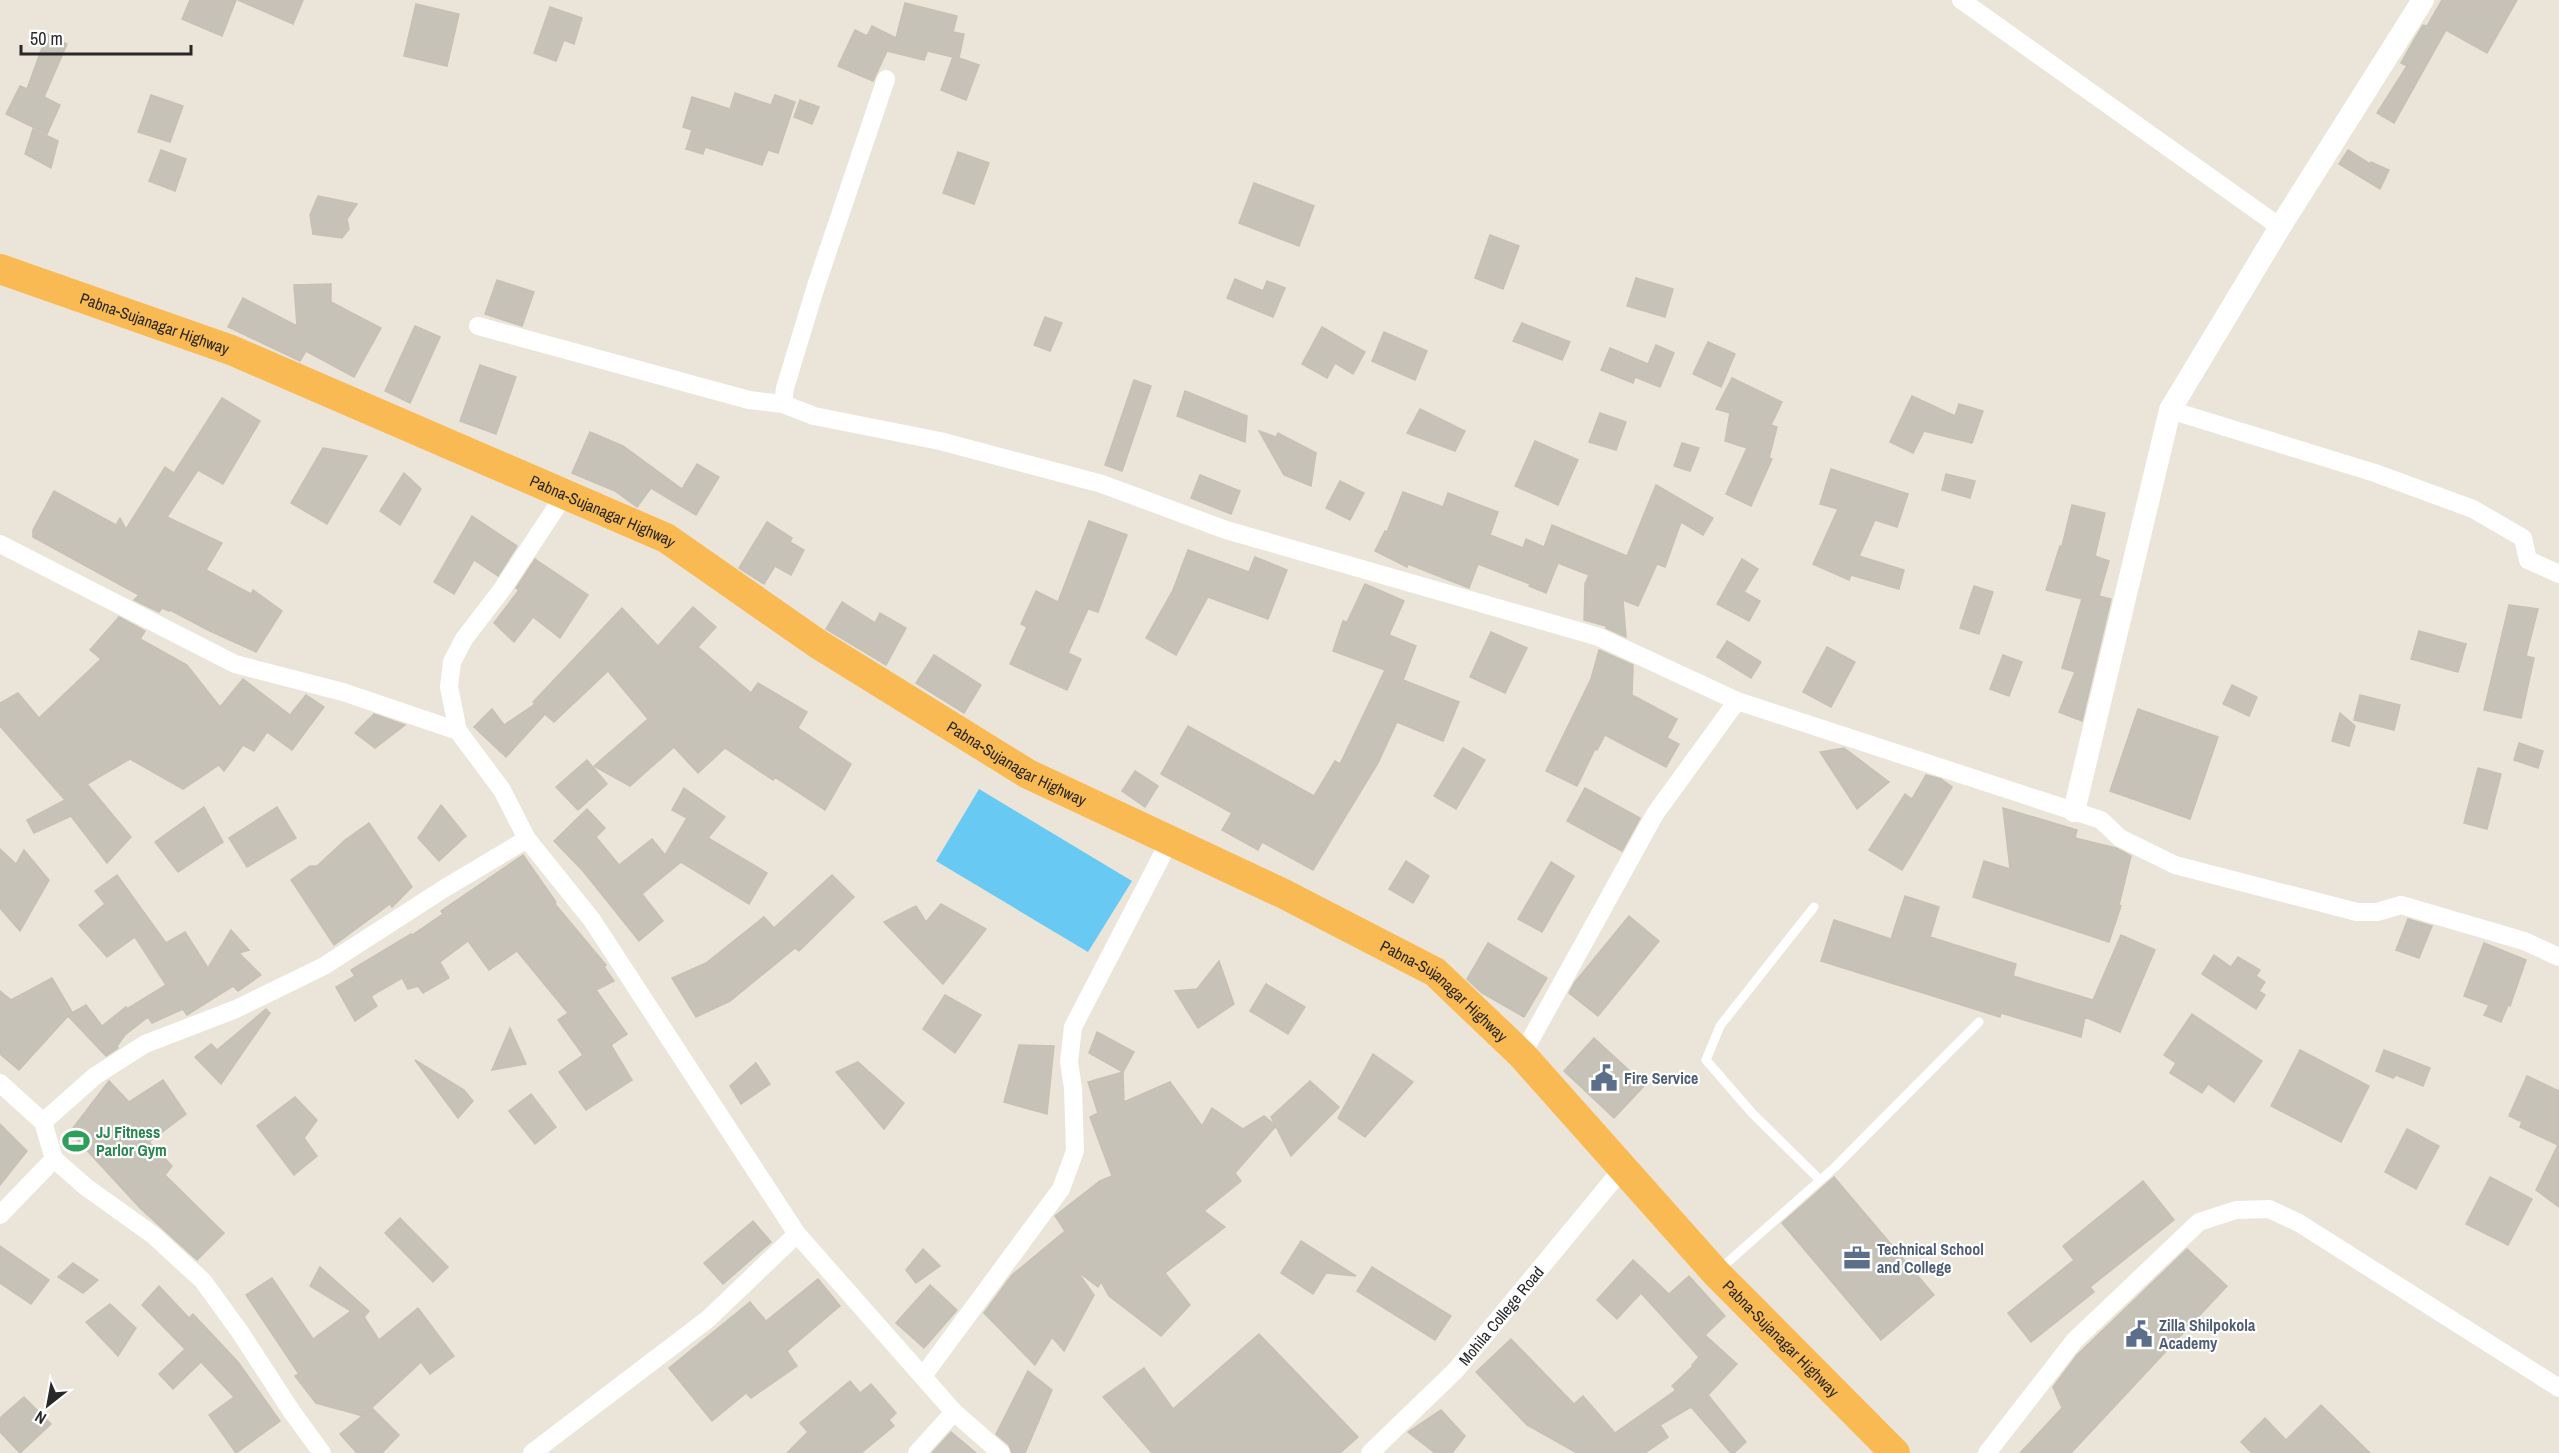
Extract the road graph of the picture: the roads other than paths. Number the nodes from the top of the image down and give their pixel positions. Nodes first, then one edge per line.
1 (1960, 0) edge
2 (2422, 0) edge
3 (885, 79) dead end
4 (2280, 227) junction
5 (0, 269) edge
6 (478, 326) dead end
7 (783, 404) junction
8 (2170, 410) junction
9 (565, 494) junction
10 (0, 544) edge
11 (2559, 574) edge
12 (1737, 701) junction
13 (458, 731) junction
14 (2074, 811) junction
15 (527, 839) junction
16 (1169, 842) junction
17 (1814, 907) dead end
18 (2559, 957) edge
19 (1979, 1022) dead end
20 (1522, 1055) junction
21 (0, 1083) edge
22 (43, 1122) junction
23 (54, 1159) junction
24 (1623, 1168) junction
25 (1820, 1180) junction
26 (0, 1215) edge
27 (797, 1234) junction
28 (1716, 1273) junction
29 (923, 1376) junction
30 (2559, 1388) edge
31 (954, 1412) junction
32 (322, 1453) edge
33 (532, 1453) edge
34 (917, 1453) edge
35 (1001, 1453) edge
36 (1370, 1453) edge
37 (1895, 1453) edge
38 (1987, 1453) edge

1 - 4 street
2 - 4 street
3 - 7 street
4 - 8 street
5 - 9 highway, Pabna-Sujanagar Highway
6 - 7 street
7 - 12 street
8 - 11 street
8 - 14 street
9 - 13 street
9 - 16 highway, Pabna-Sujanagar Highway
10 - 13 street
12 - 14 street
12 - 20 street
13 - 15 street
14 - 18 street
15 - 22 street
15 - 27 street
16 - 20 highway, Pabna-Sujanagar Highway
16 - 29 street
17 - 25 lane
19 - 25 lane
20 - 24 highway, Pabna-Sujanagar Highway
21 - 22 street
22 - 23 street
23 - 26 street
23 - 32 street
24 - 28 highway, Pabna-Sujanagar Highway
24 - 36 street, Mohila College Road
25 - 28 lane
27 - 29 street
27 - 33 street
28 - 37 highway, Pabna-Sujanagar Highway
29 - 31 street
30 - 38 street
31 - 34 street
31 - 35 street

